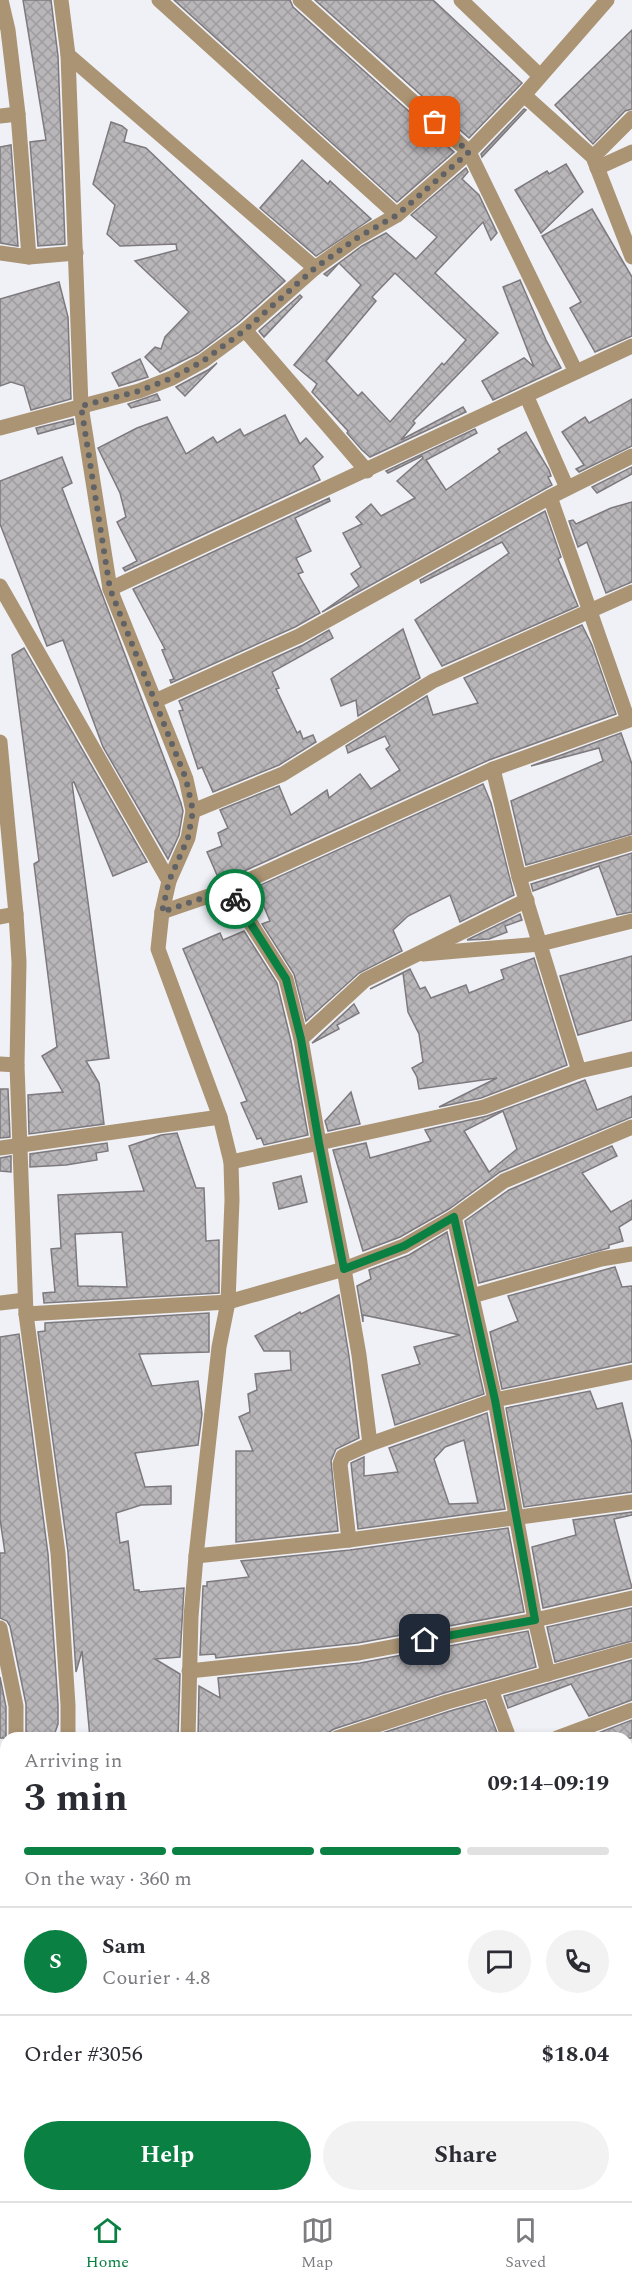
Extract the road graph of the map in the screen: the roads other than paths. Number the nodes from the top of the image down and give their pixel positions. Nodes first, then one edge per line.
1 (1, 0) edge
2 (61, 0) edge
3 (159, 0) edge
4 (300, 0) edge
5 (461, 0) edge
6 (607, 0) edge
7 (68, 55) junction
8 (540, 76) junction
9 (524, 95) junction
10 (18, 114) junction
11 (0, 116) edge
12 (632, 118) edge
13 (469, 152) junction
14 (632, 152) edge
15 (595, 162) junction
16 (397, 215) junction
17 (631, 251) edge
18 (0, 253) edge
19 (76, 253) junction
20 (29, 257) junction
21 (315, 268) junction
22 (245, 330) junction
23 (632, 346) edge
24 (576, 372) junction
25 (526, 394) junction
26 (81, 406) junction
27 (0, 428) edge
28 (632, 456) edge
29 (367, 471) junction
30 (567, 488) junction
31 (550, 497) junction
32 (0, 586) edge
33 (110, 589) junction
34 (632, 592) edge
35 (591, 610) junction
36 (155, 701) junction
37 (630, 720) edge
38 (0, 742) edge
39 (493, 769) junction
40 (193, 811) junction
41 (4, 820) edge
42 (632, 843) edge
43 (519, 877) junction
44 (169, 881) junction
45 (229, 889) junction
46 (527, 900) junction
47 (162, 912) junction
48 (16, 914) junction
49 (0, 917) edge
50 (632, 921) edge
51 (540, 944) junction
52 (414, 955) junction
53 (301, 1039) junction
54 (632, 1059) edge
55 (0, 1064) edge
56 (17, 1065) junction
57 (579, 1071) junction
58 (220, 1117) junction
59 (632, 1127) edge
60 (319, 1143) junction
61 (19, 1146) junction
62 (0, 1148) edge
63 (231, 1162) junction
64 (454, 1217) junction
65 (632, 1254) edge
66 (344, 1269) junction
67 (472, 1296) junction
68 (228, 1302) junction
69 (0, 1303) edge
70 (25, 1307) junction
71 (632, 1372) edge
72 (495, 1400) junction
73 (370, 1444) junction
74 (632, 1502) edge
75 (516, 1517) junction
76 (349, 1540) junction
77 (196, 1556) junction
78 (632, 1598) edge
79 (535, 1620) junction
80 (0, 1628) edge
81 (632, 1650) edge
82 (189, 1671) junction
83 (548, 1674) junction
84 (490, 1690) junction
85 (632, 1710) edge
86 (16, 1732) edge
87 (68, 1732) edge
88 (188, 1732) edge
89 (356, 1732) edge
90 (507, 1732) edge
91 (573, 1732) edge

1 - 10 street
2 - 7 street
3 - 16 street
4 - 13 street
5 - 8 street
6 - 8 street
7 - 19 street
7 - 21 street
8 - 9 street
9 - 13 street
9 - 15 street
10 - 11 street
10 - 20 street
12 - 15 street
13 - 16 street
13 - 24 street
14 - 15 street
15 - 17 street
16 - 21 street
18 - 20 street
19 - 20 street
19 - 26 street
21 - 22 street
22 - 26 street
22 - 29 street
23 - 24 street
24 - 25 street
25 - 29 street
25 - 30 street
26 - 27 street
26 - 33 street
28 - 30 street
29 - 33 street
30 - 31 street
31 - 35 street
31 - 36 street
32 - 44 street
33 - 36 street
34 - 35 street
35 - 37 street
35 - 40 street
36 - 40 street
37 - 39 street
38 - 41 street
39 - 43 street
39 - 45 street
40 - 44 street
41 - 48 street
42 - 43 street
43 - 46 street
44 - 47 street
45 - 47 street
45 - 53 street
46 - 51 street
46 - 52 street
47 - 58 street
48 - 49 street
48 - 56 street
50 - 51 street
51 - 52 street
51 - 57 street
52 - 53 street
53 - 60 street
54 - 57 street
55 - 56 street
56 - 61 street
57 - 60 street
58 - 61 street
58 - 63 street
59 - 64 street
60 - 63 street
60 - 66 street
61 - 62 street
61 - 70 street
63 - 68 street
64 - 66 street
64 - 67 street
65 - 67 street
66 - 68 street
66 - 73 street
67 - 72 street
68 - 70 street
68 - 77 street
69 - 70 street
70 - 87 street
71 - 72 street
72 - 73 street
72 - 75 street
73 - 76 street
74 - 75 street
75 - 76 street
75 - 79 street
76 - 77 street
77 - 82 street
78 - 79 street
79 - 82 street
79 - 83 street
80 - 86 street
81 - 83 street
82 - 88 street
83 - 84 street
84 - 89 street
84 - 90 street
85 - 91 street

